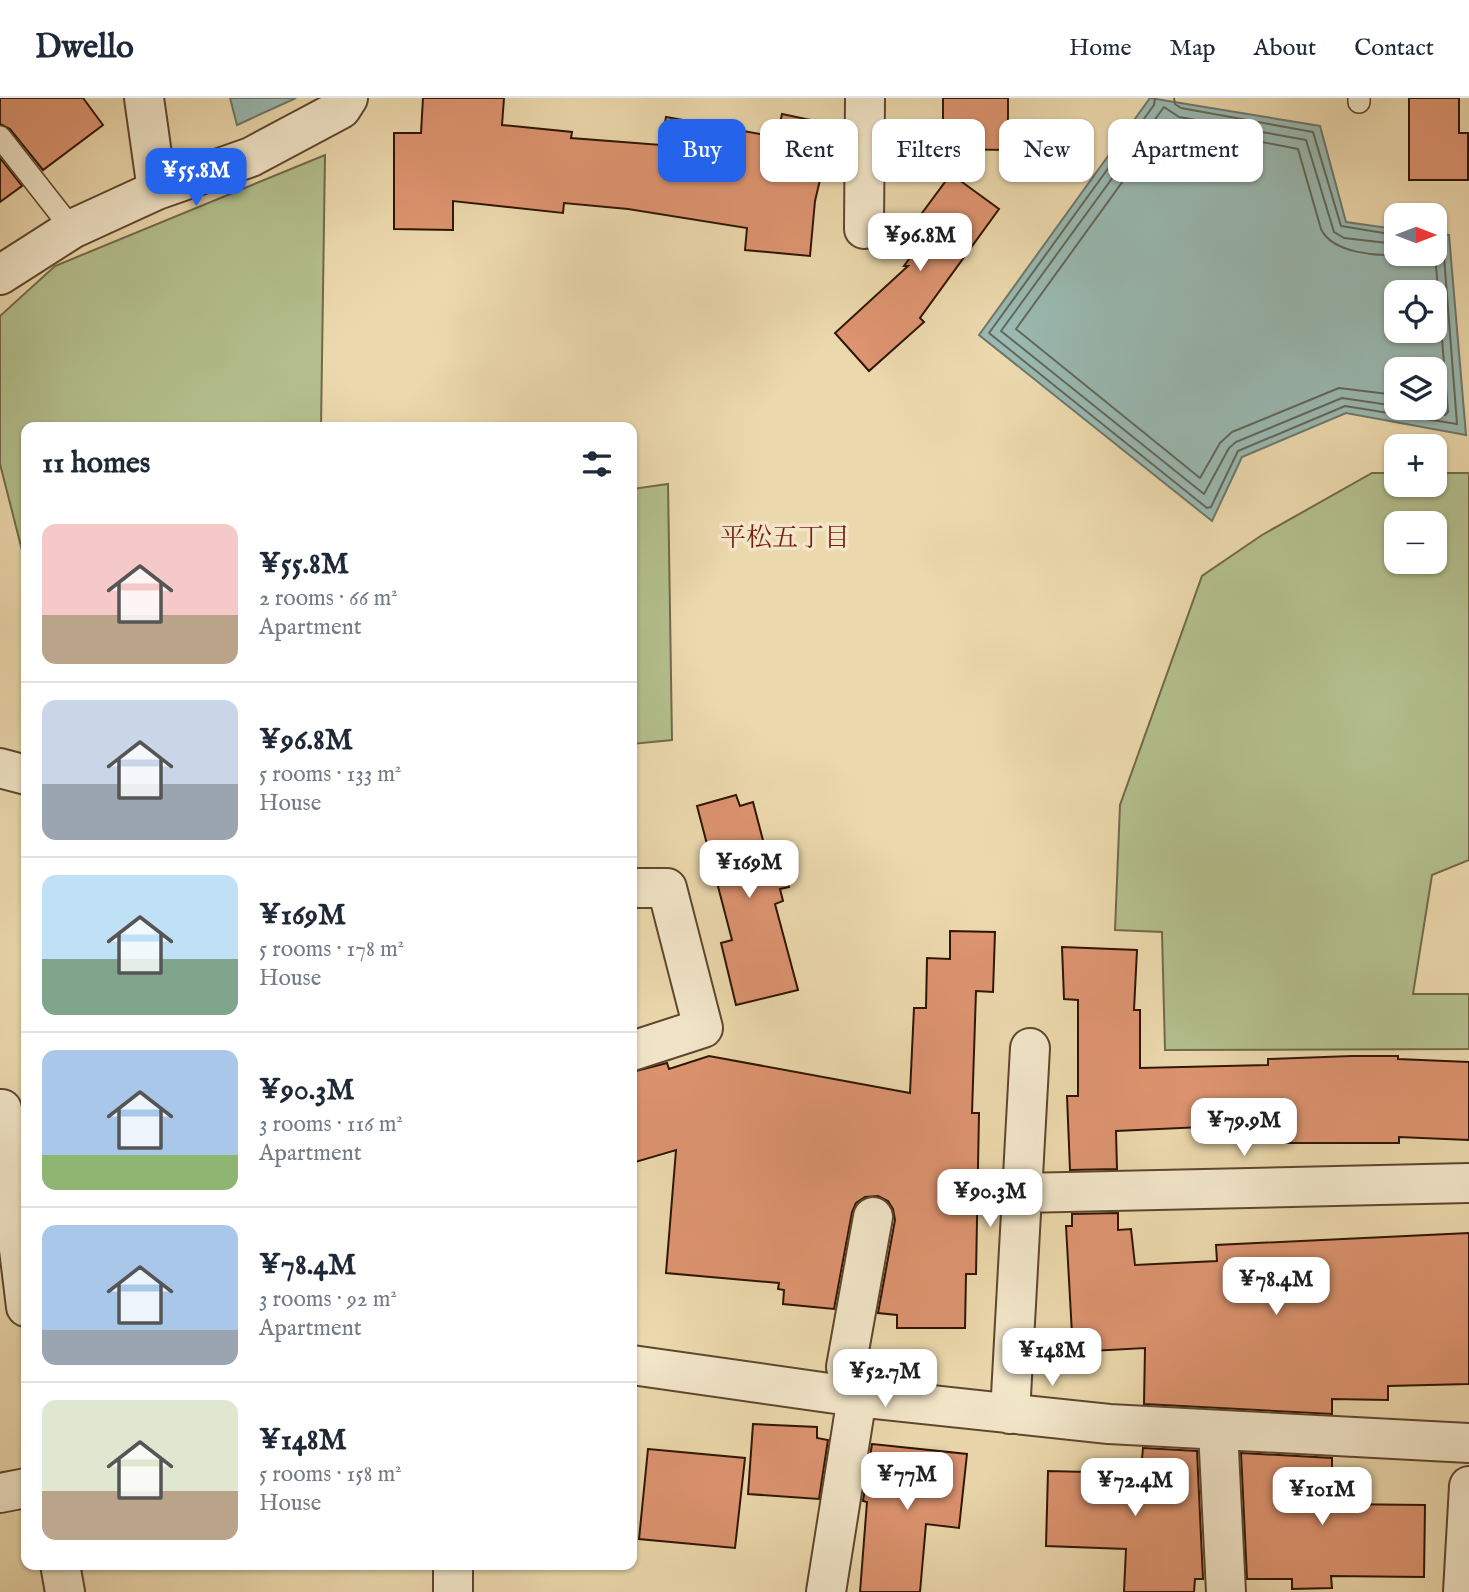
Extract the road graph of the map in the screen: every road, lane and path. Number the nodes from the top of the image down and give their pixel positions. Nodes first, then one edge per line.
1 (144, 98) edge
2 (348, 98) edge
3 (865, 98) edge
4 (0, 137) edge
5 (157, 190) junction
6 (72, 229) junction
7 (864, 229) dead end
8 (0, 275) edge
9 (0, 768) edge
10 (21, 774) edge
11 (637, 888) edge
12 (1030, 1048) dead end
13 (637, 1049) edge
14 (10, 1106) edge
15 (1469, 1183) edge
16 (1021, 1193) junction
17 (873, 1217) dead end
18 (21, 1244) edge
19 (637, 1366) edge
20 (857, 1398) junction
21 (1010, 1414) junction
22 (1218, 1430) junction
23 (1469, 1443) edge
24 (1469, 1486) edge
25 (21, 1489) edge
26 (0, 1493) edge
27 (62, 1570) edge
28 (453, 1570) edge
29 (65, 1592) edge
30 (453, 1592) edge
31 (826, 1592) edge
32 (1226, 1592) edge
33 (1463, 1592) edge

1 - 5 street
2 - 5 street
3 - 7 street
4 - 6 lane
5 - 6 street
6 - 8 street
9 - 10 street
11 - 13 street
12 - 16 street
14 - 18 street
15 - 16 street
16 - 21 street
17 - 20 street
19 - 20 street
20 - 21 street
20 - 31 street
21 - 22 street
22 - 23 street
22 - 32 street
24 - 33 street
25 - 26 street
27 - 29 street
28 - 30 street

